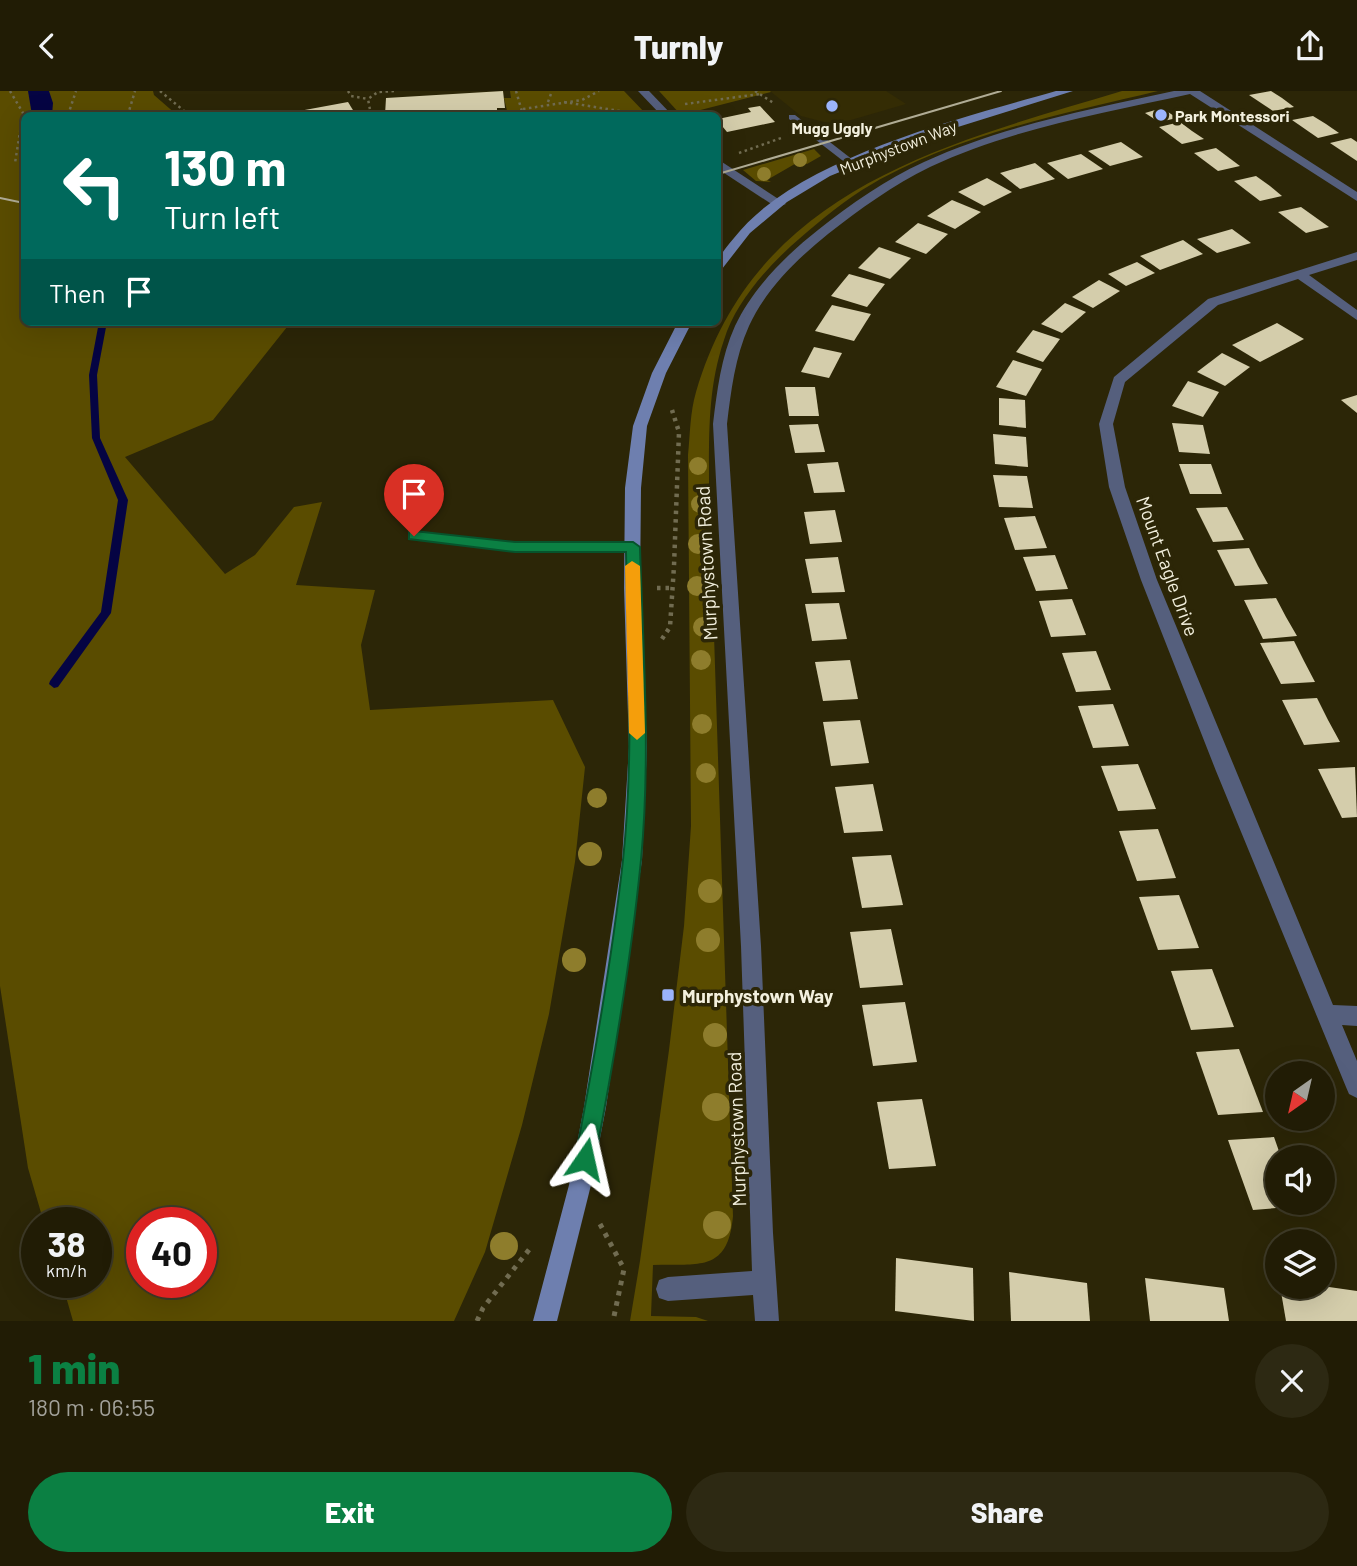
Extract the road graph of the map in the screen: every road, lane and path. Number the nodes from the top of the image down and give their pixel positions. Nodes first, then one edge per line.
1 (10, 91) edge
2 (76, 91) edge
3 (135, 91) edge
4 (160, 91) edge
5 (348, 91) edge
6 (397, 91) edge
7 (516, 91) edge
8 (552, 91) edge
9 (599, 91) edge
10 (643, 91) edge
11 (1068, 91) edge
12 (1191, 91) edge
13 (377, 92) edge
14 (760, 94) dead end
15 (368, 99) junction
16 (564, 102) junction
17 (548, 103) junction
18 (523, 109) joint
19 (129, 111) edge
20 (22, 112) edge
21 (69, 112) edge
22 (185, 112) edge
23 (370, 112) edge
24 (632, 112) edge
25 (664, 112) edge
26 (792, 117) dead end
27 (21, 124) edge
28 (807, 128) junction
29 (730, 155) dead end
30 (21, 156) edge
31 (15, 157) junction
32 (850, 162) junction
33 (15, 163) dead end
34 (721, 166) edge
35 (1357, 197) edge
36 (780, 204) junction
37 (1357, 256) edge
38 (721, 260) edge
39 (1300, 275) junction
40 (1357, 316) edge
41 (683, 326) edge
42 (679, 432) dead end
43 (414, 536) dead end
44 (633, 547) junction
45 (673, 587) junction
46 (657, 588) dead end
47 (671, 607) dead end
48 (1327, 1014) junction
49 (1357, 1016) edge
50 (1357, 1087) edge
51 (624, 1269) dead end
52 (765, 1282) junction
53 (667, 1289) dead end
54 (483, 1308) dead end
55 (477, 1321) edge
56 (545, 1321) edge
57 (613, 1321) edge
58 (768, 1321) edge

1 - 20 path
2 - 21 path
3 - 19 path
4 - 22 path
5 - 15 path
6 - 13 path
7 - 18 path
8 - 17 path
9 - 16 path
10 - 25 street
11 - 32 street, Murphystown Way
12 - 35 street
12 - 52 street, Murphystown Road
13 - 15 path
14 - 25 path
15 - 23 path
16 - 17 path
16 - 24 path
17 - 18 path
26 - 28 lane
27 - 31 path
28 - 29 path
28 - 32 lane
30 - 31 path
31 - 33 path
32 - 36 street, Murphystown Way
34 - 36 street
36 - 38 street, Murphystown Way
37 - 39 street, Mount Eagle Drive
39 - 40 street
39 - 48 street, Mount Eagle Drive
41 - 44 street
42 - 45 path
43 - 44 lane
44 - 56 street
45 - 46 path
45 - 47 path
48 - 49 street
48 - 50 street, Mount Eagle Drive
51 - 57 path
52 - 53 street
52 - 58 street, Murphystown Road
54 - 55 path

